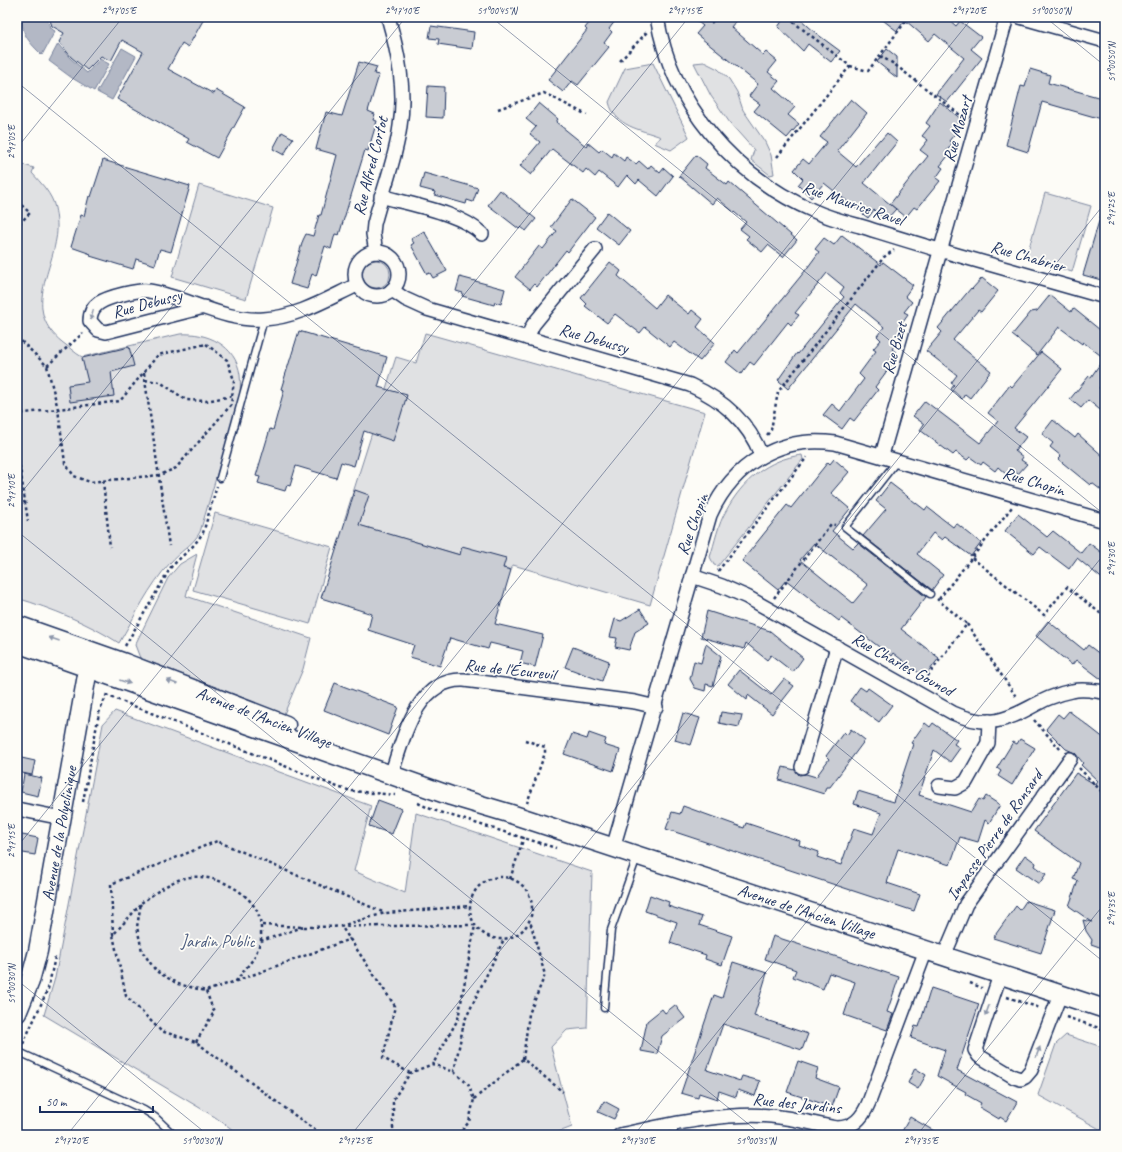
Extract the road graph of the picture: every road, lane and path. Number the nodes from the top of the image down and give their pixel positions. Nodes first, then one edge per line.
1 (388, 17) edge
2 (716, 17) edge
3 (787, 17) edge
4 (910, 17) edge
5 (1007, 17) edge
6 (1020, 17) edge
7 (657, 19) edge
8 (711, 23) dead end
9 (1105, 41) edge
10 (880, 56) junction
11 (620, 61) dead end
12 (850, 66) junction
13 (498, 109) dead end
14 (587, 115) dead end
15 (968, 121) dead end
16 (777, 157) dead end
17 (381, 196) junction
18 (17, 201) edge
19 (17, 226) edge
20 (482, 234) dead end
21 (908, 241) junction
22 (595, 249) dead end
23 (941, 250) junction
24 (376, 252) junction
25 (357, 284) junction
26 (392, 290) junction
27 (1105, 297) edge
28 (204, 307) junction
29 (264, 319) junction
30 (92, 325) junction
31 (17, 336) edge
32 (527, 338) junction
33 (47, 366) junction
34 (144, 373) junction
35 (145, 380) junction
36 (232, 396) junction
37 (58, 409) junction
38 (17, 414) edge
39 (17, 448) edge
40 (760, 450) junction
41 (882, 455) junction
42 (808, 456) dead end
43 (898, 460) junction
44 (160, 475) junction
45 (220, 478) joint
46 (103, 481) junction
47 (1021, 496) junction
48 (25, 502) junction
49 (17, 503) edge
50 (1105, 521) edge
51 (28, 522) dead end
52 (845, 527) junction
53 (169, 546) dead end
54 (110, 547) dead end
55 (972, 558) junction
56 (692, 576) junction
57 (713, 582) junction
58 (930, 594) joint
59 (938, 601) junction
60 (766, 608) junction
61 (1105, 617) edge
62 (17, 625) edge
63 (17, 643) edge
64 (837, 647) junction
65 (123, 650) dead end
66 (90, 660) junction
67 (915, 691) junction
68 (1105, 692) edge
69 (106, 695) dead end
70 (656, 707) junction
71 (988, 721) junction
72 (525, 740) dead end
73 (1070, 759) dead end
74 (802, 767) dead end
75 (393, 770) junction
76 (939, 786) dead end
77 (399, 796) dead end
78 (414, 802) dead end
79 (17, 809) edge
80 (62, 818) junction
81 (529, 819) junction
82 (524, 838) junction
83 (613, 848) junction
84 (560, 849) dead end
85 (638, 856) junction
86 (510, 879) junction
87 (141, 904) junction
88 (470, 906) junction
89 (385, 913) junction
90 (530, 921) junction
91 (475, 924) junction
92 (262, 925) junction
93 (341, 926) junction
94 (303, 927) junction
95 (112, 935) junction
96 (350, 939) junction
97 (504, 939) junction
98 (261, 941) junction
99 (926, 950) junction
100 (944, 956) junction
101 (1000, 974) junction
102 (236, 982) junction
103 (964, 982) dead end
104 (206, 991) junction
105 (994, 993) junction
106 (1060, 995) junction
107 (604, 1008) dead end
108 (1105, 1010) edge
109 (17, 1012) edge
110 (1054, 1013) junction
111 (1105, 1030) edge
112 (196, 1042) junction
113 (17, 1051) edge
114 (523, 1059) junction
115 (433, 1064) junction
116 (454, 1072) junction
117 (410, 1073) junction
118 (563, 1092) dead end
119 (474, 1099) junction
120 (674, 1130) edge
121 (174, 1135) edge
122 (324, 1135) edge
123 (393, 1135) edge
124 (458, 1135) edge
125 (620, 1135) edge

1 - 17 street, Rue Alfred Cortot
2 - 8 path
3 - 12 path
4 - 10 path
5 - 23 street, Rue Mozart
6 - 9 street
7 - 11 path
7 - 21 street, Rue Maurice Ravel
10 - 12 path
10 - 15 path
12 - 16 path
13 - 14 path
17 - 20 street
17 - 24 street, Rue Alfred Cortot
18 - 19 path
21 - 23 street, Rue Maurice Ravel
21 - 40 path
22 - 32 street
23 - 27 street, Rue Chabrier
23 - 41 street, Rue Bizet
24 - 25 street
24 - 26 street
25 - 26 street
25 - 29 street, Rue Debussy
26 - 32 street, Rue Debussy
28 - 29 street, Rue Debussy
28 - 30 street, Rue Debussy
28 -> 30 street, Rue Debussy
29 - 45 lane
30 - 33 path
31 - 33 path
32 - 40 street, Rue Debussy
33 - 37 path
34 - 35 path
34 - 36 path
34 - 37 path
35 - 36 path
35 - 44 path
36 - 44 path
37 - 38 path
37 - 46 path
39 - 48 path
40 - 41 street, Rue Chopin
40 - 56 street, Rue Chopin
41 - 43 street, Rue Chopin
42 - 57 path
43 - 47 street, Rue Chopin
43 - 52 lane
44 - 46 path
44 - 53 path
45 - 65 path
46 - 54 path
47 - 50 street, Rue Chopin
47 - 55 path
48 - 49 path
48 - 51 path
52 - 58 lane
52 - 60 path
55 - 59 path
55 - 61 path
56 - 57 street, Rue Charles Gounod
56 - 70 street, Rue Chopin
57 - 60 street, Rue Charles Gounod
58 - 59 path
59 - 67 path
60 - 64 street, Rue Charles Gounod
66 -> 62 street, Avenue de l'Ancien Village
63 - 66 street, Avenue de l'Ancien Village
64 - 67 street, Rue Charles Gounod
64 - 74 street
66 - 75 street, Avenue de l'Ancien Village
66 - 80 street, Avenue de la Polyclinique
67 - 71 street, Rue Charles Gounod
68 - 71 street, Rue Charles Gounod
69 - 77 path
70 - 75 street, Rue de l'Écureuil
70 - 83 street, Rue Chopin
71 - 76 street
72 - 81 path
73 - 100 street, Impasse Pierre de Ronsard
75 - 81 street, Avenue de l'Ancien Village
78 - 82 path
79 - 80 street
80 - 109 street, Avenue de la Polyclinique
81 - 82 path
81 - 83 street, Avenue de l'Ancien Village
82 - 84 path
82 - 86 path
83 - 85 street, Avenue de l'Ancien Village
85 - 99 street, Avenue de l'Ancien Village
85 - 107 lane
86 - 88 path
86 - 90 path
87 - 92 path
87 - 95 path
87 - 104 path
88 - 89 path
88 - 91 path
89 - 93 path
89 - 95 path
90 - 97 path
90 - 114 path
91 - 93 path
91 - 97 path
91 - 115 path
92 - 94 path
92 - 98 path
93 - 94 path
93 - 96 path
94 - 98 path
95 - 112 path
96 - 102 path
96 - 117 path
97 - 116 path
98 - 102 path
99 - 100 street, Avenue de l'Ancien Village
99 - 120 street, Rue des Jardins
100 - 101 street, Avenue de l'Ancien Village
101 - 105 street
101 - 106 street, Avenue de l'Ancien Village
102 - 104 path
103 - 105 path
104 - 112 path
105 - 110 path
105 -> 110 street
106 - 108 street, Avenue de l'Ancien Village
106 - 110 street
110 - 111 path
112 - 122 path
113 - 121 lane
114 - 118 path
114 - 119 path
115 - 116 path
115 - 117 path
116 - 119 path
117 - 123 path
119 - 124 path
120 - 125 street, Rue des Jardins

